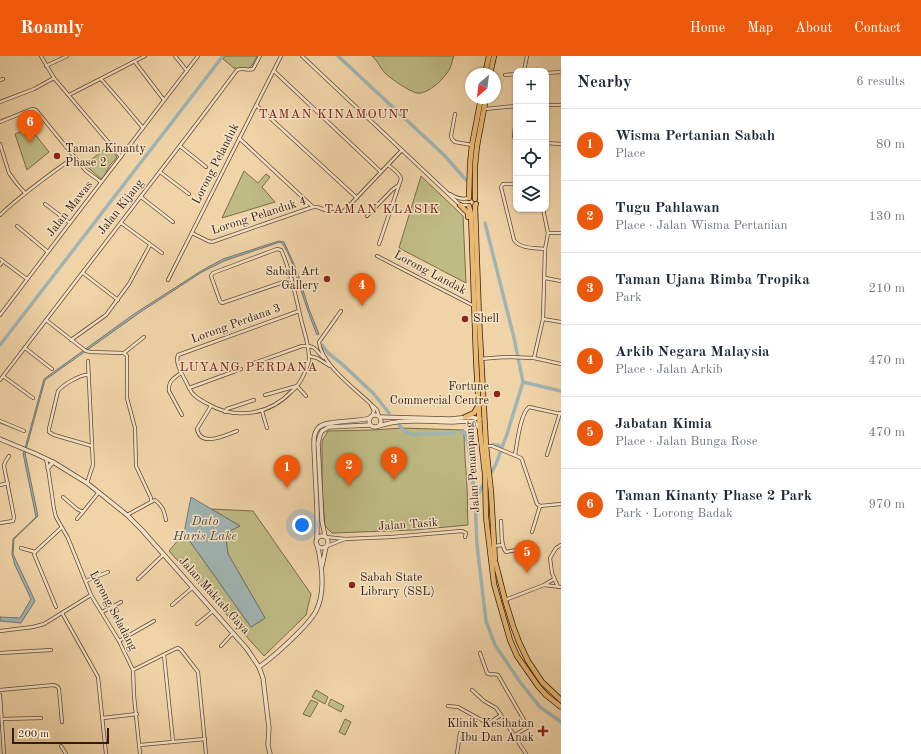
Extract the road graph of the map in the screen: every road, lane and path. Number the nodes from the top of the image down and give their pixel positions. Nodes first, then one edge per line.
1 (41, 56) edge
2 (67, 56) edge
3 (145, 56) edge
4 (175, 56) edge
5 (198, 56) edge
6 (260, 56) edge
7 (281, 56) edge
8 (302, 56) edge
9 (489, 56) edge
10 (494, 56) edge
11 (527, 56) edge
12 (135, 62) junction
13 (46, 66) junction
14 (486, 68) edge
15 (491, 68) edge
16 (525, 68) edge
17 (187, 70) junction
18 (274, 71) junction
19 (561, 72) edge
20 (549, 73) edge
21 (513, 74) edge
22 (505, 75) dead end
23 (54, 78) junction
24 (101, 79) junction
25 (69, 95) junction
26 (164, 100) junction
27 (0, 102) edge
28 (481, 104) edge
29 (484, 104) edge
30 (256, 105) junction
31 (549, 105) edge
32 (561, 105) edge
33 (513, 106) edge
34 (481, 110) junction
35 (455, 114) dead end
36 (0, 122) edge
37 (143, 128) junction
38 (239, 138) junction
39 (549, 143) edge
40 (0, 144) edge
41 (561, 144) edge
42 (472, 145) junction
43 (180, 146) junction
44 (402, 150) junction
45 (74, 157) junction
46 (121, 157) junction
47 (388, 165) junction
48 (206, 167) dead end
49 (160, 172) junction
50 (381, 172) junction
51 (101, 182) junction
52 (513, 184) edge
53 (399, 185) junction
54 (443, 189) junction
55 (25, 194) junction
56 (189, 194) dead end
57 (141, 197) junction
58 (357, 198) junction
59 (472, 199) junction
60 (45, 204) dead end
61 (460, 205) junction
62 (468, 205) junction
63 (313, 207) junction
64 (544, 212) edge
65 (0, 215) edge
66 (367, 216) dead end
67 (173, 222) dead end
68 (70, 223) junction
69 (121, 223) junction
70 (17, 226) dead end
71 (192, 233) junction
72 (548, 233) junction
73 (561, 233) edge
74 (150, 244) junction
75 (379, 244) dead end
76 (472, 245) junction
77 (546, 249) junction
78 (48, 252) junction
79 (162, 253) dead end
80 (377, 256) dead end
81 (1, 260) edge
82 (0, 265) edge
83 (83, 273) junction
84 (545, 278) junction
85 (27, 279) junction
86 (292, 279) junction
87 (168, 280) dead end
88 (561, 281) edge
89 (118, 300) junction
90 (478, 301) junction
91 (474, 306) junction
92 (299, 311) junction
93 (341, 311) dead end
94 (0, 315) edge
95 (479, 318) junction
96 (543, 319) junction
97 (46, 320) junction
98 (561, 322) edge
99 (144, 336) dead end
100 (72, 340) junction
101 (308, 346) junction
102 (25, 348) junction
103 (124, 353) junction
104 (309, 358) junction
105 (534, 358) junction
106 (326, 359) junction
107 (479, 359) junction
108 (88, 361) dead end
109 (254, 363) dead end
110 (561, 364) edge
111 (330, 366) junction
112 (52, 369) dead end
113 (241, 369) dead end
114 (181, 373) junction
115 (88, 375) junction
116 (3, 376) junction
117 (0, 380) edge
118 (297, 386) junction
119 (189, 388) junction
120 (265, 395) dead end
121 (306, 396) dead end
122 (33, 398) dead end
123 (254, 400) dead end
124 (478, 401) junction
125 (369, 403) junction
126 (211, 406) junction
127 (262, 411) junction
128 (225, 412) junction
129 (561, 414) edge
130 (182, 415) dead end
131 (371, 417) junction
132 (380, 417) junction
133 (465, 417) junction
134 (473, 417) junction
135 (480, 419) junction
136 (0, 421) edge
137 (469, 421) junction
138 (370, 425) junction
139 (485, 425) junction
140 (380, 426) junction
141 (267, 428) dead end
142 (24, 431) dead end
143 (237, 431) dead end
144 (481, 433) junction
145 (0, 439) edge
146 (92, 446) junction
147 (484, 447) junction
148 (515, 455) junction
149 (547, 455) dead end
150 (9, 456) dead end
151 (46, 458) junction
152 (53, 462) junction
153 (48, 468) junction
154 (87, 483) junction
155 (8, 484) junction
156 (0, 485) edge
157 (99, 492) junction
158 (63, 497) dead end
159 (151, 502) junction
160 (561, 504) edge
161 (540, 506) junction
162 (83, 512) junction
163 (127, 515) junction
164 (77, 519) dead end
165 (166, 520) dead end
166 (501, 521) dead end
167 (0, 523) edge
168 (61, 528) junction
169 (532, 532) dead end
170 (326, 536) junction
171 (466, 537) dead end
172 (317, 539) junction
173 (346, 539) junction
174 (317, 544) junction
175 (503, 544) junction
176 (561, 545) edge
177 (326, 546) junction
178 (494, 546) junction
179 (21, 548) dead end
180 (516, 550) dead end
181 (35, 552) junction
182 (163, 555) junction
183 (321, 567) junction
184 (108, 572) dead end
185 (138, 579) dead end
186 (554, 579) junction
187 (86, 581) junction
188 (544, 585) junction
189 (559, 587) edge
190 (192, 588) junction
191 (91, 595) junction
192 (505, 600) junction
193 (121, 602) dead end
194 (172, 605) dead end
195 (56, 607) dead end
196 (500, 607) junction
197 (213, 611) junction
198 (102, 612) junction
199 (62, 613) junction
200 (154, 621) dead end
201 (197, 624) dead end
202 (0, 631) edge
203 (233, 633) junction
204 (119, 641) junction
205 (221, 646) dead end
206 (51, 650) dead end
207 (480, 653) dead end
208 (0, 654) edge
209 (164, 655) junction
210 (259, 668) junction
211 (133, 670) junction
212 (542, 682) junction
213 (538, 686) junction
214 (0, 690) edge
215 (472, 690) dead end
216 (0, 695) edge
217 (561, 700) edge
218 (448, 706) dead end
219 (561, 706) edge
220 (136, 714) junction
221 (501, 715) junction
222 (41, 718) dead end
223 (103, 718) junction
224 (2, 719) junction
225 (62, 722) dead end
226 (460, 733) dead end
227 (515, 736) junction
228 (205, 739) junction
229 (173, 742) junction
230 (140, 745) junction
231 (61, 746) dead end
232 (4, 754) edge
233 (66, 754) edge
234 (106, 754) edge
235 (140, 754) edge
236 (206, 754) edge
237 (270, 754) edge
238 (456, 754) edge
239 (526, 754) edge

1 - 13 street
2 - 13 street
3 - 12 street
4 - 17 street
5 - 17 street, Jalan Mawas
6 - 43 street, Jalan Kijang
7 - 18 street, Lorong Pelanduk
8 - 44 street
9 - 14 main road
10 - 15 main road
11 - 16 street
12 - 24 street
12 - 26 street
13 - 23 street
17 - 26 street, Jalan Mawas
18 - 30 street, Lorong Pelanduk
18 - 50 street
19 - 20 street
21 - 22 street
23 - 25 street
23 - 27 street
24 - 25 street
24 - 37 street
25 - 46 street
26 - 37 street, Jalan Mawas
28 - 34 main road, Jalan Penampang
29 - 34 main road, Jalan Penampang
30 - 38 street, Lorong Pelanduk
30 - 58 street
31 - 32 street
33 - 34 street
34 - 42 main road, Jalan Penampang
34 - 59 main road, Jalan Penampang
35 - 42 street
36 - 45 street
37 - 46 street, Jalan Mawas
38 - 63 street
38 - 71 street, Lorong Pelanduk
39 - 41 street
40 - 55 street
42 - 59 main road, Jalan Penampang
43 - 48 street
43 - 49 street, Jalan Kijang
44 - 47 street, Lorong Pelanduk 4
44 - 54 street
45 - 51 street
45 - 55 street
46 - 51 street, Jalan Mawas
47 - 50 street, Lorong Pelanduk 4
47 - 53 street
49 - 56 street
49 - 57 street, Jalan Kijang
50 - 58 street, Lorong Pelanduk 4
51 - 68 street, Jalan Mawas
52 - 77 street
53 - 66 street
53 - 75 street
54 - 59 street
54 - 61 street
55 - 65 street
57 - 67 street
57 - 69 street, Jalan Kijang
58 - 63 street, Lorong Pelanduk 4
59 - 62 main road, Jalan Penampang
59 - 62 main road
59 - 90 main road, Jalan Penampang
60 - 68 street
61 - 62 street
61 - 76 main road
62 - 76 main road, Jalan Penampang
63 - 71 street, Lorong Pelanduk 4
64 - 72 street
68 - 78 street, Jalan Mawas
69 - 74 street
69 - 83 street, Jalan Kijang
70 - 78 street
71 - 87 street, Lorong Pelanduk
72 - 73 street
72 - 77 street
74 - 79 street
74 - 89 street
76 - 91 main road, Jalan Penampang
77 - 84 street
78 - 85 street, Jalan Mawas
80 - 91 street, Lorong Landak
81 - 82 street
81 - 85 street
83 - 89 street
83 - 97 street, Jalan Kijang
84 - 88 street
84 - 96 street
85 - 94 street, Jalan Mawas
86 - 86 street
86 - 92 street
89 - 100 street
90 - 91 main road
90 - 95 main road, Jalan Penampang
91 - 95 main road
91 - 107 main road, Jalan Penampang
92 - 101 street
92 - 114 street, Lorong Perdana 3
93 - 106 street
95 - 107 main road, Jalan Penampang
96 - 98 street
96 - 105 street
97 - 100 street
97 - 102 street, Jalan Kijang
99 - 103 street
100 - 103 street
101 - 104 street
101 - 106 street
101 - 109 street
102 - 112 street
102 - 116 street, Jalan Kijang
103 - 159 street
104 - 111 street
104 - 118 street
105 - 107 street
105 - 110 street
106 - 111 street
107 - 124 main road, Jalan Penampang
107 - 139 main road, Jalan Penampang
108 - 115 street
111 - 125 street
113 - 119 street
114 - 119 street
114 - 130 street
115 - 146 street
115 - 146 street
116 - 117 street, Jalan Kijang
116 - 122 street
118 - 120 street
118 - 121 street
118 - 127 street
119 - 126 street
123 - 128 street
124 - 133 main road
124 - 135 main road, Jalan Penampang
125 - 131 street
125 - 132 street
126 - 128 street
126 - 143 street
127 - 128 street
127 - 141 street
129 - 148 street
129 - 149 street
131 - 132 street
131 - 138 street
131 - 172 street
132 - 133 street
132 - 140 street
133 - 134 street
134 - 135 street
134 - 137 street
135 - 139 main road
135 - 144 main road, Jalan Penampang
136 - 142 street
137 - 140 street
137 - 144 street
138 - 140 street
138 - 170 street
139 - 147 main road, Jalan Penampang
144 - 147 main road, Jalan Penampang
145 - 151 street, Jalan Maktab Gaya
146 - 154 street
147 - 148 street
147 - 178 main road, Jalan Penampang
147 - 196 main road, Jalan Penampang
148 - 161 street
150 - 155 street
151 - 152 street, Jalan Maktab Gaya
151 - 153 street, Lorong Seladang
152 - 153 street
152 - 154 street, Jalan Maktab Gaya
153 - 168 street, Lorong Seladang
154 - 157 street, Jalan Maktab Gaya
155 - 156 street
155 - 167 street
157 - 162 street
157 - 163 street, Jalan Maktab Gaya
158 - 162 street
159 - 163 street
159 - 165 street
160 - 161 street
161 - 169 street
162 - 164 street
163 - 182 street, Jalan Maktab Gaya
166 - 175 street
168 - 181 street
168 - 187 street, Lorong Seladang
170 - 172 street
170 - 173 street, Jalan Tasik
170 - 177 street
171 - 173 street, Jalan Tasik
172 - 174 street
173 - 177 street, Jalan Tasik
174 - 177 street
174 - 183 street
175 - 178 street
175 - 180 street
176 - 186 street
177 - 183 street
178 - 192 main road, Jalan Penampang
179 - 181 street
181 - 195 street
182 - 185 street
182 - 190 street, Jalan Maktab Gaya
183 - 210 street
184 - 187 street
186 - 188 street
186 - 189 street
187 - 191 street, Lorong Seladang
188 - 189 street
188 - 192 street
190 - 194 street
190 - 197 street, Jalan Maktab Gaya
191 - 198 street, Lorong Seladang
191 - 199 street
192 - 196 main road
192 - 212 main road, Jalan Penampang
193 - 198 street
196 - 213 main road, Jalan Penampang
197 - 201 street
197 - 203 street, Jalan Maktab Gaya
198 - 204 street, Lorong Seladang
199 - 202 street
199 - 223 street
200 - 204 street
203 - 205 street
203 - 210 street, Jalan Maktab Gaya
204 - 211 street, Lorong Seladang
206 - 208 street
207 - 227 street
209 - 211 street
209 - 228 street
209 - 229 street
210 - 237 street, Jalan Maktab Gaya
211 - 220 street, Lorong Seladang
212 - 213 main road
212 - 217 main road, Jalan Penampang
213 - 219 main road, Jalan Penampang
214 - 225 street
215 - 221 street
216 - 224 street
218 - 221 street
220 - 223 street
220 - 230 street, Lorong Seladang
221 - 227 street
222 - 224 street
223 - 234 street
224 - 232 street
226 - 238 street
227 - 239 street
228 - 229 street
228 - 236 street
229 - 230 street
230 - 235 street, Lorong Seladang
231 - 233 street

